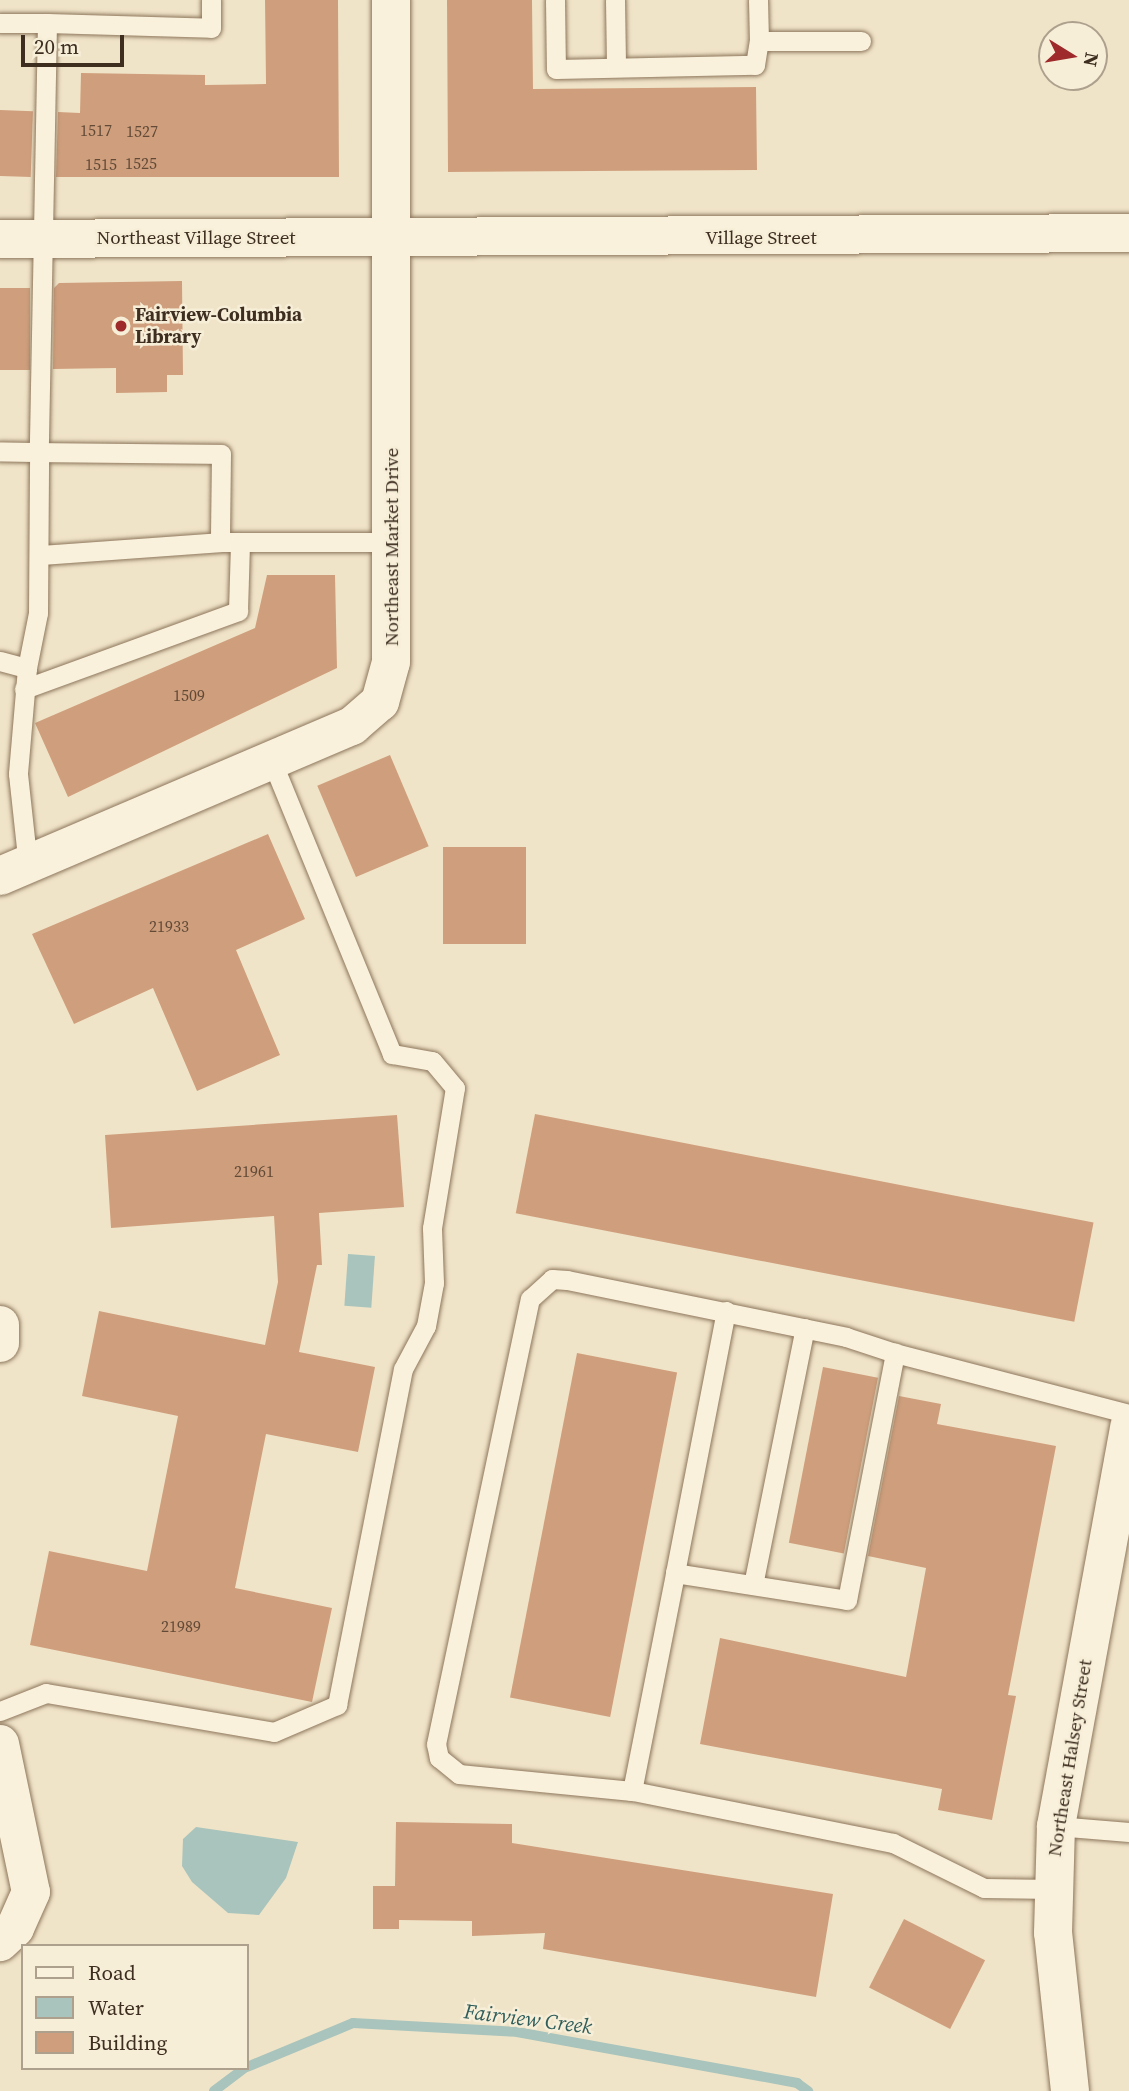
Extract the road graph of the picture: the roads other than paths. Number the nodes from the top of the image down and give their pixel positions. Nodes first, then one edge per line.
1 (211, 0) edge
2 (391, 0) edge
3 (555, 0) edge
4 (615, 0) edge
5 (758, 0) edge
6 (0, 23) edge
7 (47, 23) junction
8 (759, 41) junction
9 (861, 41) dead end
10 (616, 67) junction
11 (1129, 233) edge
12 (392, 237) junction
13 (46, 238) junction
14 (0, 239) edge
15 (0, 451) edge
16 (39, 452) junction
17 (230, 542) junction
18 (392, 542) junction
19 (40, 555) junction
20 (0, 661) edge
21 (27, 668) junction
22 (24, 689) junction
23 (272, 761) junction
24 (14, 871) edge
25 (726, 1311) junction
26 (0, 1325) edge
27 (805, 1328) junction
28 (0, 1343) edge
29 (895, 1353) junction
30 (1129, 1413) edge
31 (1129, 1427) edge
32 (1118, 1549) edge
33 (675, 1573) junction
34 (753, 1585) junction
35 (0, 1710) edge
36 (0, 1744) edge
37 (632, 1791) junction
38 (1056, 1826) junction
39 (1129, 1832) edge
40 (1054, 1889) junction
41 (0, 1942) edge
42 (1070, 2091) edge

1 - 7 lane
2 - 12 street, Northeast Market Drive
3 - 10 lane
4 - 10 lane
5 - 8 lane
6 - 7 lane
7 - 13 lane
8 - 9 lane
8 - 10 lane
11 - 12 street, Village Street
12 - 13 street, Northeast Village Street
12 - 18 street, Northeast Market Drive
13 - 14 street, Northeast Village Street
13 - 16 lane
15 - 16 lane
16 - 17 lane
16 - 19 lane
17 - 18 lane
17 - 19 lane
17 - 22 lane
18 - 23 street, Northeast Market Drive
19 - 21 lane
20 - 21 lane
21 - 22 lane
22 - 24 lane
23 - 24 street, Northeast Market Drive
23 - 35 lane
25 - 27 lane
25 - 33 lane
25 - 37 lane
26 - 28 street
27 - 29 lane
27 - 34 lane
29 - 30 lane
29 - 34 lane
31 - 32 street, Northeast Halsey Street
32 - 38 street, Northeast Halsey Street
33 - 34 lane
33 - 37 lane
36 - 41 street
37 - 40 lane
38 - 39 lane
38 - 40 street, Northeast Halsey Street
40 - 42 street, Northeast Halsey Street

